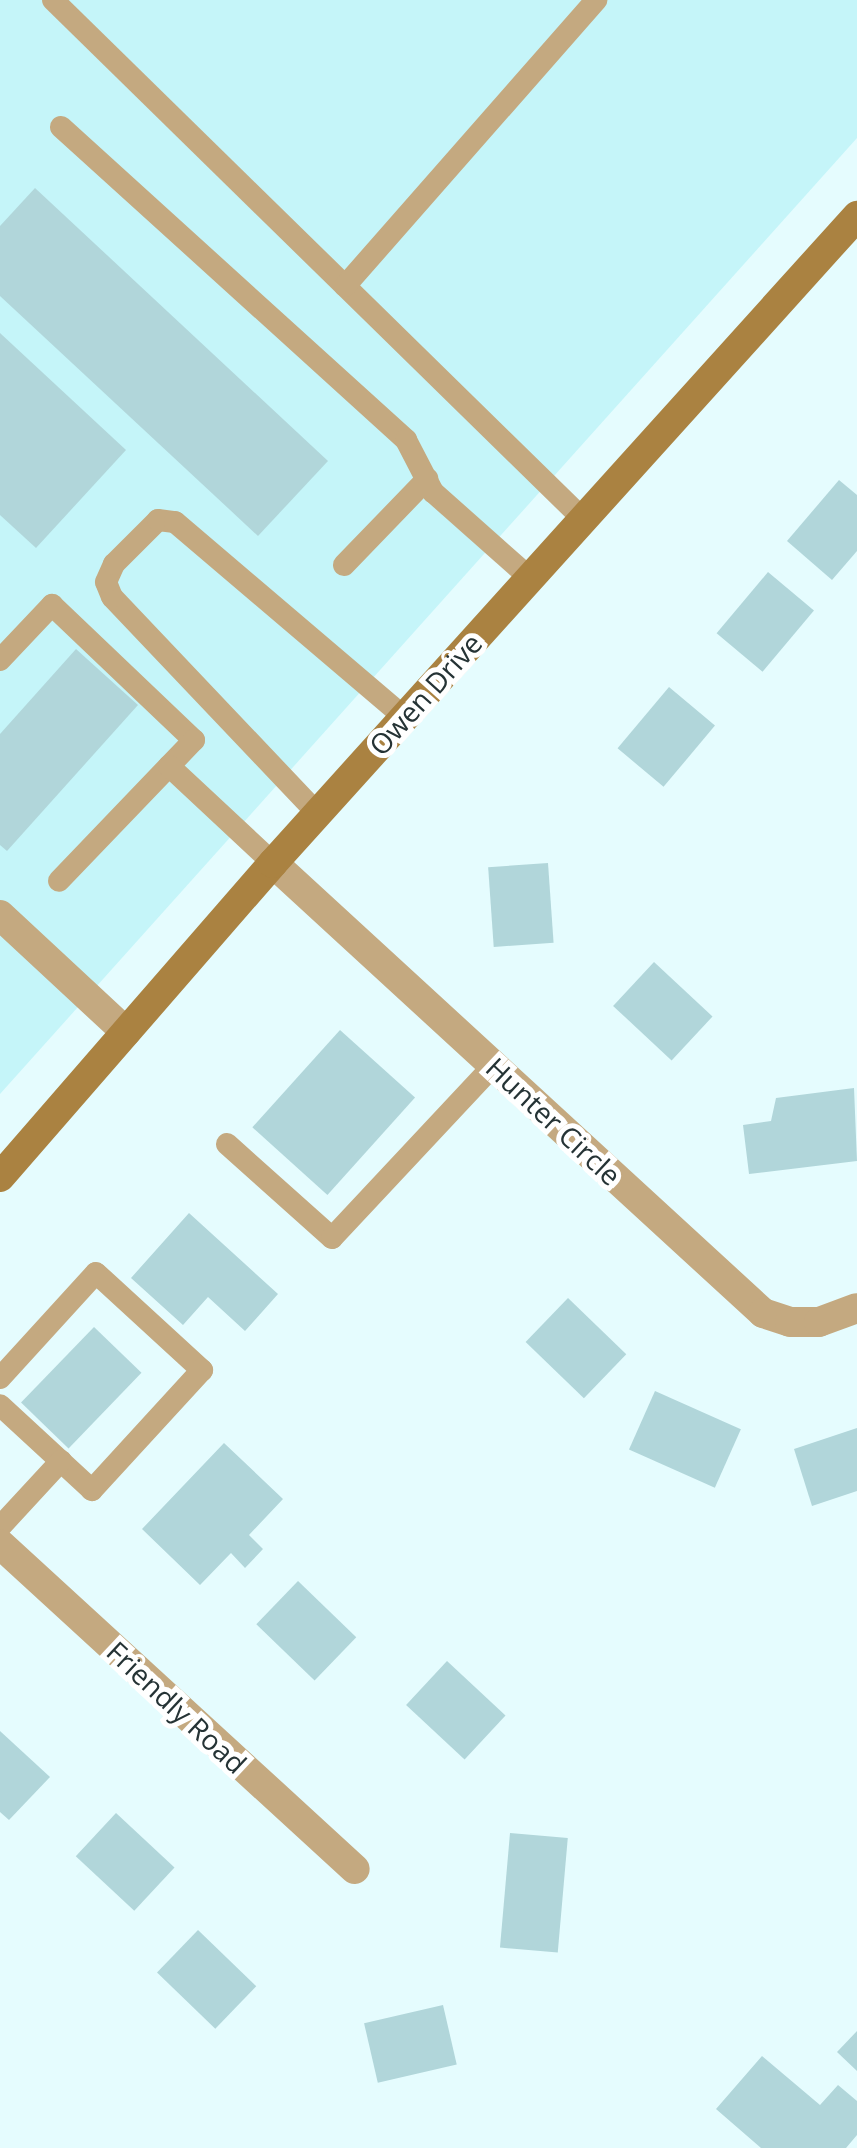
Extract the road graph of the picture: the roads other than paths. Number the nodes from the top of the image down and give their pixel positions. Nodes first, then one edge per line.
1 (54, 0) edge
2 (596, 0) edge
3 (60, 127) dead end
4 (851, 234) edge
5 (345, 286) junction
6 (426, 479) junction
7 (583, 519) junction
8 (344, 564) dead end
9 (530, 578) junction
10 (0, 660) edge
11 (404, 717) junction
12 (169, 766) junction
13 (318, 814) junction
14 (273, 863) junction
15 (59, 881) dead end
16 (0, 915) edge
17 (126, 1032) junction
18 (494, 1065) junction
19 (227, 1144) dead end
20 (3, 1168) edge
21 (857, 1308) edge
22 (0, 1378) edge
23 (0, 1405) edge
24 (61, 1461) junction
25 (0, 1527) edge
26 (0, 1544) edge
27 (355, 1869) dead end

1 - 5 lane
2 - 5 lane
3 - 6 lane
4 - 7 main road, Owen Drive
5 - 7 lane
6 - 8 lane
6 - 9 lane
7 - 9 main road, Owen Drive
9 - 11 main road, Owen Drive
10 - 12 lane
11 - 13 main road, Owen Drive
11 - 13 lane
12 - 14 lane
12 - 15 lane
13 - 14 main road, Owen Drive
14 - 17 main road, Owen Drive
14 - 18 street, Hunter Circle
16 - 17 street
17 - 20 main road, Owen Drive
18 - 19 lane
18 - 21 street, Hunter Circle
22 - 24 lane
23 - 24 lane
24 - 25 lane
26 - 27 street, Friendly Road

